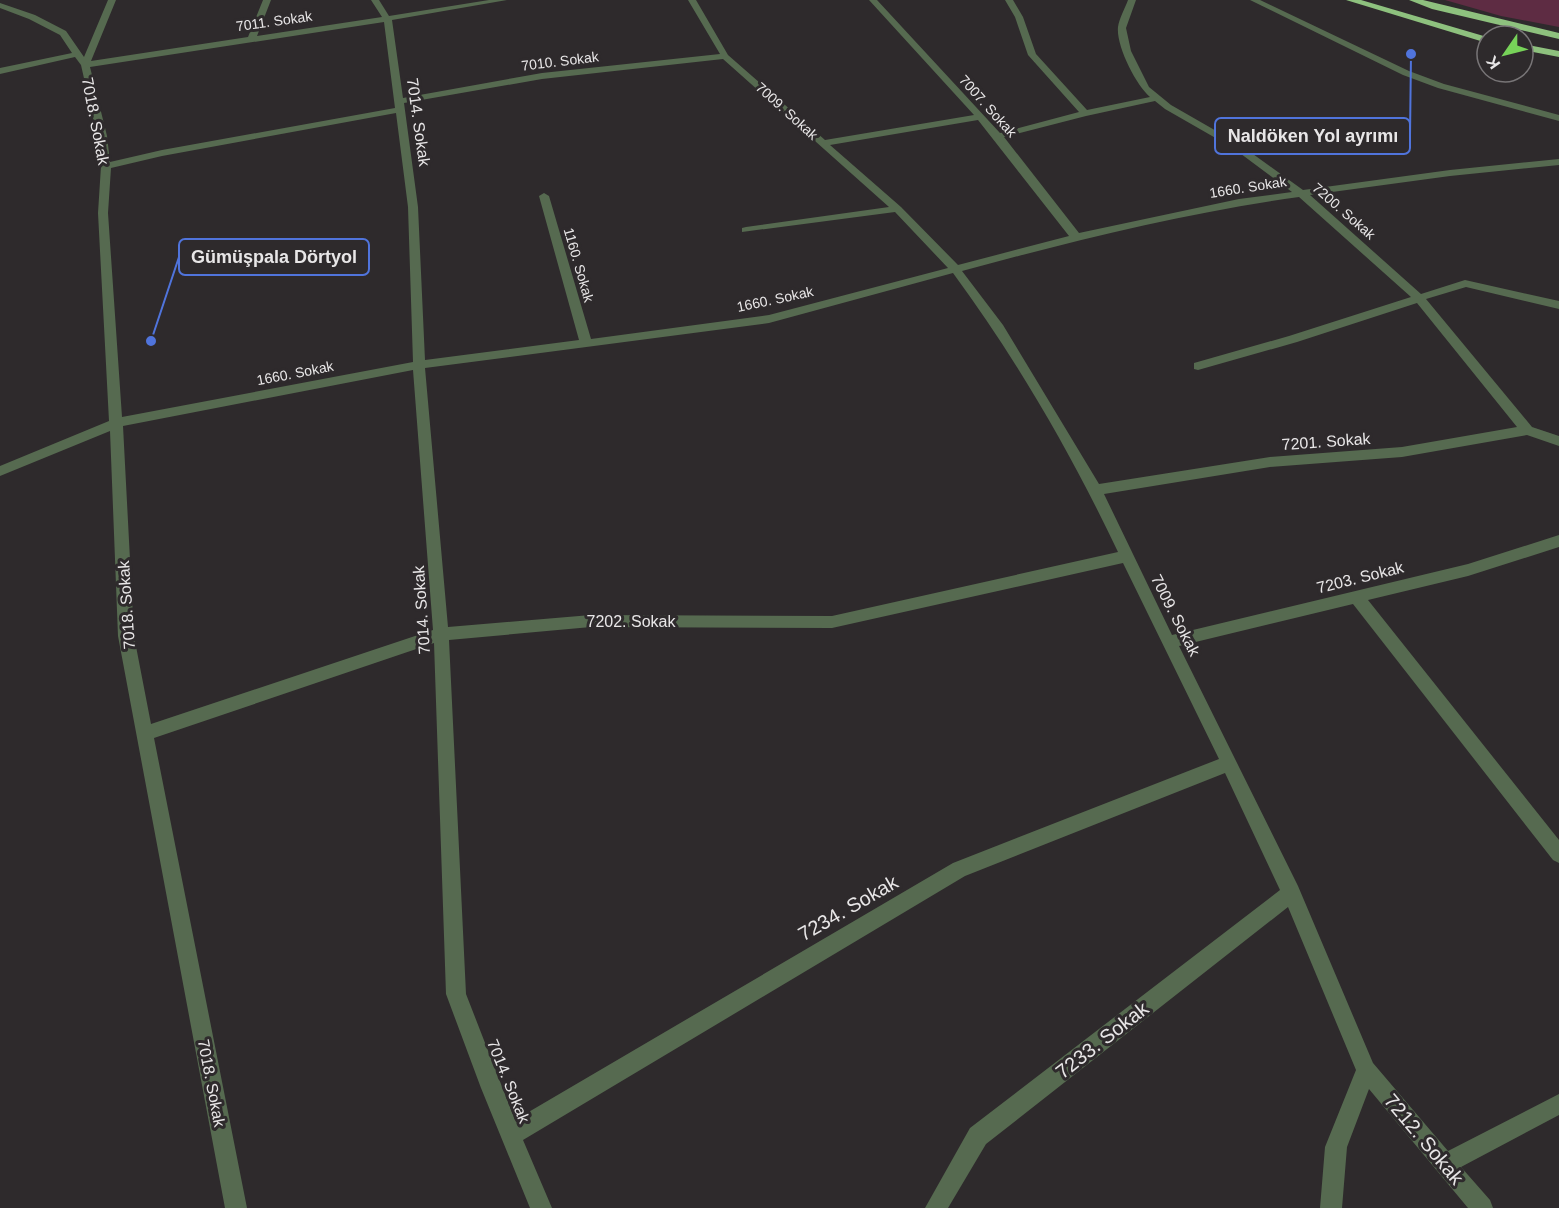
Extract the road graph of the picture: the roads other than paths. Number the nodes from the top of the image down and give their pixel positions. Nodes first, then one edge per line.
1 (112, 0) edge
2 (267, 0) edge
3 (375, 0) edge
4 (503, 0) edge
5 (692, 0) edge
6 (873, 0) edge
7 (1009, 0) edge
8 (1132, 0) edge
9 (1254, 0) edge
10 (1414, 0) edge
11 (1357, 1) edge
12 (0, 4) edge
13 (388, 20) junction
14 (1475, 36) edge
15 (1559, 36) edge
16 (252, 38) junction
17 (1535, 49) edge
18 (1559, 54) edge
19 (725, 56) junction
20 (81, 59) junction
21 (0, 71) edge
22 (1156, 98) junction
23 (399, 106) junction
24 (1085, 113) junction
25 (981, 117) junction
26 (1559, 118) edge
27 (998, 136) junction
28 (823, 143) junction
29 (1559, 162) edge
30 (106, 166) junction
31 (1302, 194) junction
32 (544, 196) dead end
33 (897, 209) junction
34 (746, 230) dead end
35 (1076, 237) junction
36 (955, 269) junction
37 (1418, 297) junction
38 (1559, 305) edge
39 (586, 343) junction
40 (419, 365) junction
41 (1198, 366) dead end
42 (116, 423) junction
43 (1527, 430) junction
44 (1559, 441) edge
45 (0, 471) edge
46 (1095, 490) junction
47 (1559, 541) edge
48 (1126, 556) junction
49 (1357, 597) junction
50 (441, 634) junction
51 (1168, 642) junction
52 (144, 734) junction
53 (1229, 763) junction
54 (1559, 854) edge
55 (1291, 893) junction
56 (1366, 1070) junction
57 (1559, 1104) edge
58 (511, 1136) junction
59 (1444, 1164) junction
60 (236, 1208) edge
61 (541, 1208) edge
62 (936, 1208) edge
63 (1331, 1208) edge
64 (1482, 1208) edge

1 - 20 street, 7018. Sokak
2 - 16 street
3 - 13 street, 7014. Sokak
4 - 13 street, 7011. Sokak
5 - 19 street, 7009. Sokak
6 - 25 street, 7007. Sokak
7 - 24 street
8 - 22 street, 7200. Sokak
9 - 26 street
10 - 15 highway
11 - 14 highway
12 - 20 street
13 - 16 street, 7011. Sokak
13 - 23 street, 7014. Sokak
16 - 20 street, 7011. Sokak
17 - 18 highway
19 - 23 street, 7010. Sokak
19 - 28 street, 7009. Sokak
20 - 21 street, 7011. Sokak
20 - 30 street, 7018. Sokak
22 - 24 street
22 - 31 street, 7200. Sokak
23 - 30 street, 7010. Sokak
23 - 40 street, 7014. Sokak
24 - 27 street
25 - 27 street, 7007. Sokak
25 - 28 street
27 - 35 street, 7007. Sokak
28 - 33 street, 7009. Sokak
29 - 31 street, 1660. Sokak
30 - 42 street, 7018. Sokak
31 - 35 street, 1660. Sokak
31 - 37 street, 7200. Sokak
32 - 39 street, 1160. Sokak
33 - 34 street
33 - 36 street, 7009. Sokak
35 - 36 street, 1660. Sokak
36 - 39 street, 1660. Sokak
36 - 46 street, 7009. Sokak
37 - 38 street
37 - 41 street
37 - 43 street, 7200. Sokak
39 - 40 street, 1660. Sokak
40 - 42 street, 1660. Sokak
40 - 50 street, 7014. Sokak
42 - 45 street, 1660. Sokak
42 - 52 street, 7018. Sokak
43 - 44 street, 7201. Sokak
43 - 46 street, 7201. Sokak
46 - 48 street, 7009. Sokak
47 - 49 street, 7203. Sokak
48 - 50 street, 7202. Sokak
48 - 51 street, 7009. Sokak
49 - 51 street, 7203. Sokak
49 - 54 street
50 - 52 street, 7202. Sokak
50 - 58 street, 7014. Sokak
51 - 53 street, 7009. Sokak
52 - 60 street, 7018. Sokak
53 - 55 street, 7009. Sokak
53 - 58 street, 7234. Sokak
55 - 56 street, 7009. Sokak
55 - 62 street, 7233. Sokak
56 - 59 street, 7212. Sokak
56 - 63 street
57 - 59 street
58 - 61 street, 7014. Sokak
59 - 64 street, 7212. Sokak

